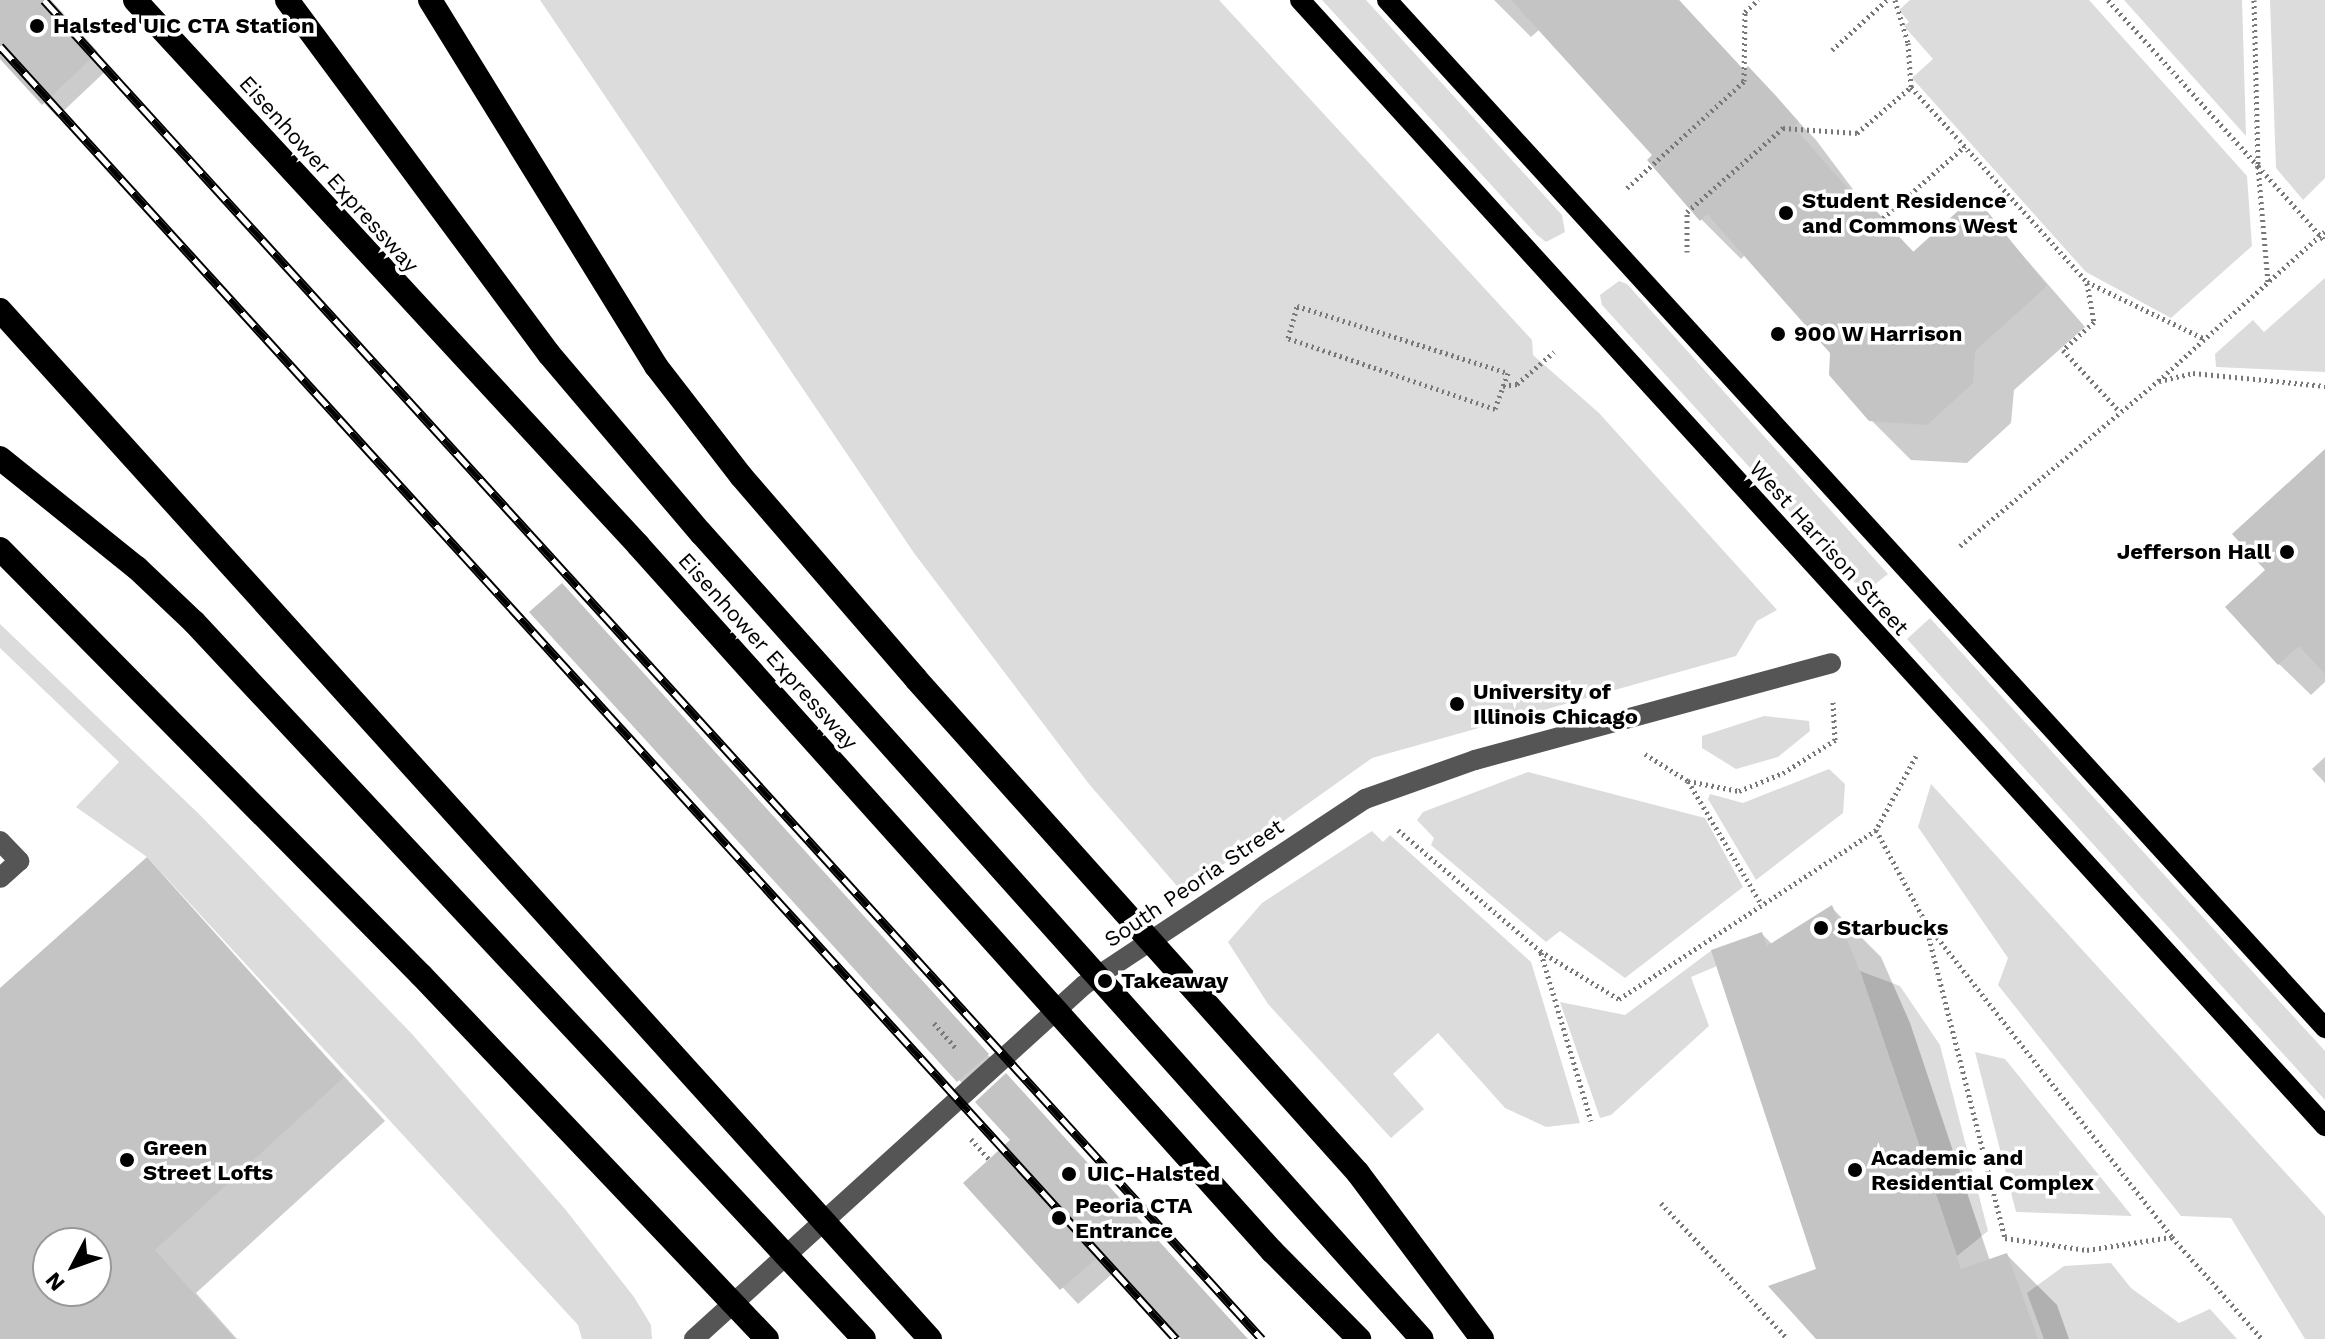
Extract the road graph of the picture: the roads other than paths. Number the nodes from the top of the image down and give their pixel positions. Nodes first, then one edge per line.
1 (135, 0) edge
2 (287, 0) edge
3 (430, 0) edge
4 (443, 0) edge
5 (1300, 0) edge
6 (1387, 0) edge
7 (454, 44) junction
8 (0, 310) edge
9 (0, 458) edge
10 (0, 549) edge
11 (1831, 663) road end
12 (0, 841) edge
13 (0, 878) edge
14 (2325, 1028) edge
15 (2325, 1126) edge
16 (694, 1339) edge
17 (767, 1339) edge
18 (864, 1339) edge
19 (930, 1339) edge
20 (1359, 1339) edge
21 (1422, 1339) edge
22 (1482, 1339) edge

1 - 20 highway, Eisenhower Expressway
2 - 21 highway
3 - 7 highway
4 - 7 highway
5 - 15 main road, West Harrison Street
6 - 14 main road, West Harrison Street
7 - 22 highway
8 - 19 highway
9 - 18 highway
10 - 17 highway
11 - 16 street, South Peoria Street
12 - 13 street

